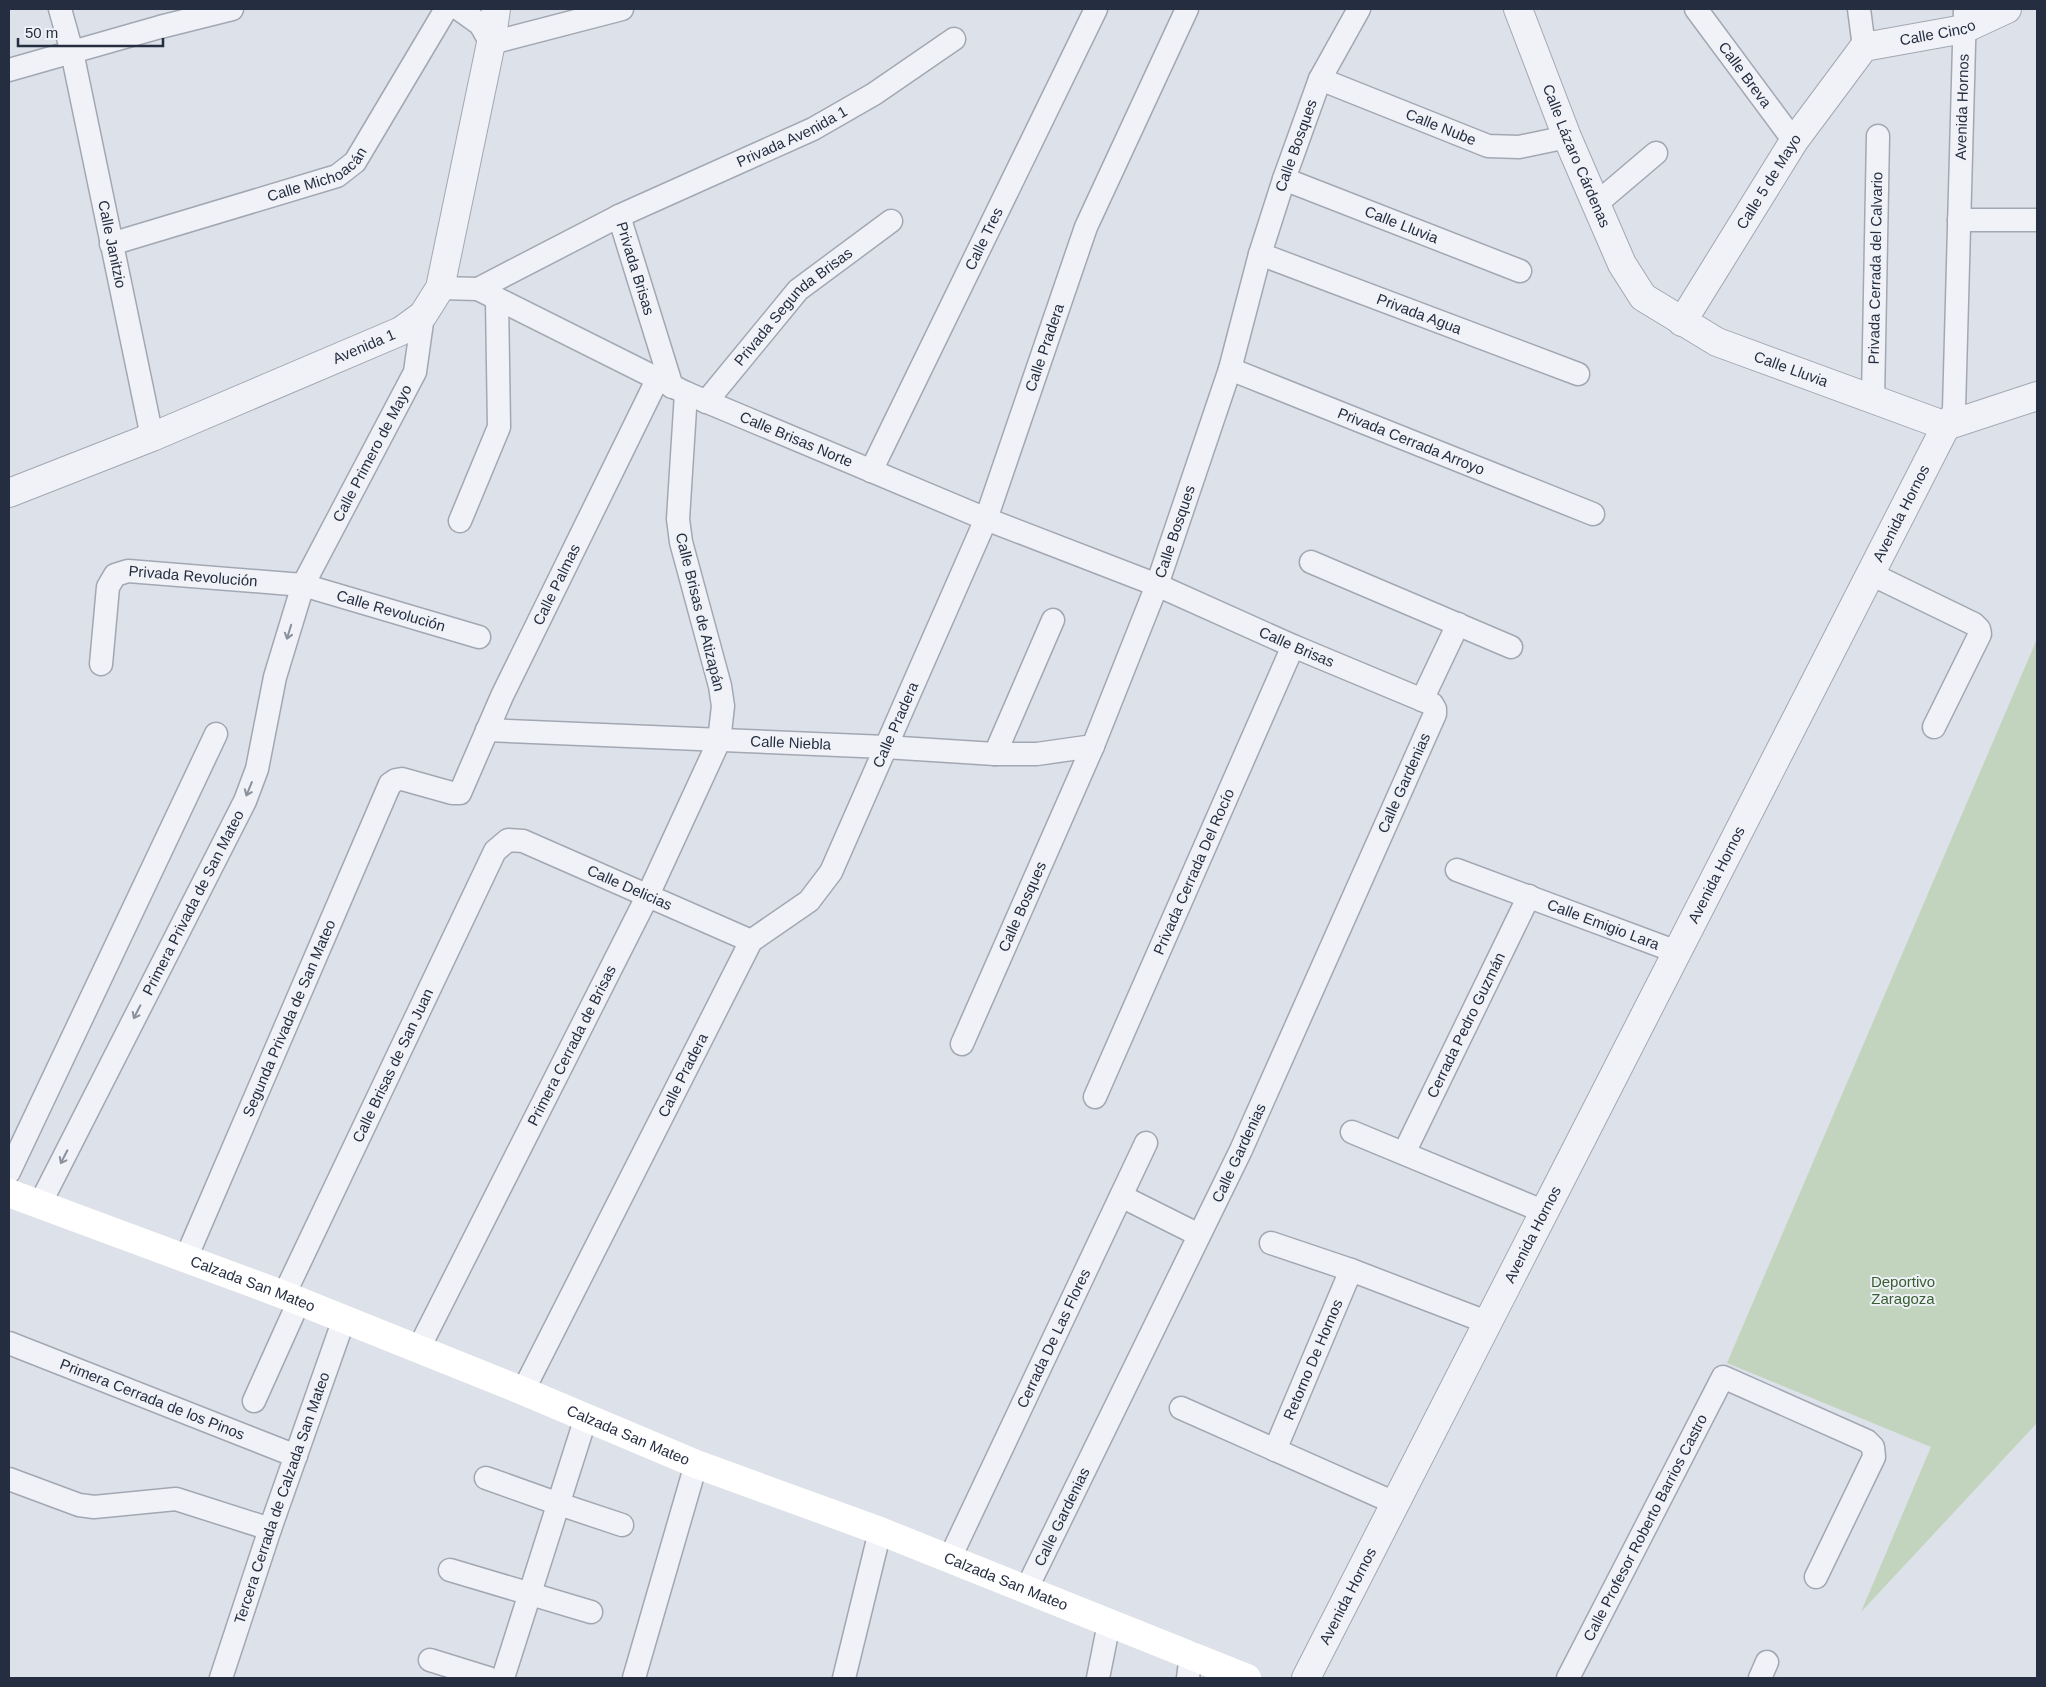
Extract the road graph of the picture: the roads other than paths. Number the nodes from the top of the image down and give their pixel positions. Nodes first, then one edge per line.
1 (60, 9) edge
2 (232, 9) edge
3 (446, 9) edge
4 (459, 9) edge
5 (496, 9) edge
6 (622, 9) edge
7 (1096, 9) edge
8 (1187, 9) edge
9 (1360, 9) edge
10 (1518, 9) edge
11 (1696, 9) edge
12 (1859, 9) edge
13 (2007, 9) edge
14 (158, 18) edge
15 (1965, 19) edge
16 (954, 39) dead end
17 (491, 43) junction
18 (1864, 47) junction
19 (72, 52) junction
20 (9, 70) edge
21 (1320, 79) junction
22 (1878, 136) dead end
23 (1567, 137) junction
24 (1794, 141) junction
25 (1656, 153) dead end
26 (1284, 179) junction
27 (1596, 204) junction
28 (619, 216) junction
29 (1959, 220) junction
30 (2037, 220) edge
31 (890, 221) dead end
32 (111, 244) junction
33 (1260, 254) junction
34 (1520, 271) dead end
35 (440, 288) junction
36 (488, 294) junction
37 (1643, 297) joint
38 (423, 315) junction
39 (1682, 322) junction
40 (1230, 369) junction
41 (1578, 374) dead end
42 (680, 390) junction
43 (2037, 396) edge
44 (1873, 400) junction
45 (1946, 426) junction
46 (152, 437) junction
47 (871, 471) junction
48 (9, 493) edge
49 (1593, 514) dead end
50 (986, 519) junction
51 (460, 521) dead end
52 (1311, 562) dead end
53 (1871, 574) junction
54 (303, 585) junction
55 (1157, 585) junction
56 (1053, 620) dead end
57 (1458, 624) junction
58 (479, 637) dead end
59 (1293, 646) junction
60 (1511, 647) dead end
61 (101, 664) dead end
62 (1429, 704) junction
63 (1934, 727) dead end
64 (487, 730) junction
65 (216, 734) dead end
66 (719, 741) junction
67 (1093, 746) junction
68 (885, 747) junction
69 (995, 754) junction
70 (396, 780) joint
71 (508, 840) joint
72 (1457, 870) dead end
73 (648, 895) junction
74 (1528, 896) junction
75 (751, 941) junction
76 (1677, 952) junction
77 (962, 1044) dead end
78 (1095, 1097) dead end
79 (1352, 1132) dead end
80 (1146, 1143) dead end
81 (1404, 1153) junction
82 (9, 1172) edge
83 (9, 1193) edge
84 (1121, 1196) junction
85 (40, 1204) junction
86 (1545, 1212) junction
87 (1199, 1235) junction
88 (1271, 1243) dead end
89 (186, 1258) junction
90 (1350, 1270) junction
91 (291, 1298) junction
92 (344, 1319) junction
93 (1488, 1323) junction
94 (9, 1343) edge
95 (419, 1348) junction
96 (524, 1391) junction
97 (254, 1401) dead end
98 (1180, 1408) dead end
99 (586, 1417) junction
100 (1275, 1450) junction
101 (296, 1456) junction
102 (696, 1464) junction
103 (486, 1478) dead end
104 (9, 1479) edge
105 (559, 1504) junction
106 (1396, 1504) junction
107 (622, 1525) dead end
108 (270, 1529) junction
109 (880, 1531) junction
110 (949, 1560) junction
111 (450, 1570) dead end
112 (1816, 1576) dead end
113 (1026, 1590) junction
114 (530, 1594) junction
115 (591, 1612) dead end
116 (1108, 1624) junction
117 (430, 1660) dead end
118 (1189, 1666) edge
119 (221, 1678) edge
120 (488, 1678) edge
121 (503, 1678) edge
122 (634, 1678) edge
123 (844, 1678) edge
124 (1098, 1678) edge
125 (1247, 1678) edge
126 (1306, 1678) edge
127 (1568, 1678) edge

1 - 19 street, Calle Janitzio
2 - 14 street
3 - 32 street, Calle Michoacán
4 - 17 street
5 - 17 street, Avenida 1
6 - 17 street
7 - 47 street, Calle Tres
8 - 50 street, Calle Pradera
9 - 21 street, Calle Bosques
10 - 23 street, Calle Lázaro Cárdenas
11 - 24 street, Calle Breva
12 - 18 street
13 - 15 street, Calle Cinco
14 - 19 street
15 - 18 street, Calle Cinco
15 - 29 street, Avenida Hornos
16 - 28 street, Privada Avenida 1
17 - 35 street, Avenida 1
18 - 24 street, Calle 5 de Mayo
19 - 20 street
19 - 32 street, Calle Janitzio
21 - 23 street, Calle Nube
21 - 26 street, Calle Bosques
22 - 44 street, Privada Cerrada del Calvario
23 - 27 street, Calle Lázaro Cárdenas
24 - 39 street, Calle 5 de Mayo
25 - 27 street
26 - 33 street, Calle Bosques
26 - 34 street, Calle Lluvia
27 - 37 street, Calle Lázaro Cárdenas
28 - 36 street, Privada Brisas
28 - 42 street, Privada Brisas
29 - 30 street
29 - 45 street, Avenida Hornos
31 - 42 street, Privada Segunda Brisas
32 - 46 street, Calle Janitzio
33 - 40 street, Calle Bosques
33 - 41 street, Privada Agua
35 - 36 street, Calle Brisas Norte
35 - 38 street, Avenida 1
36 - 42 street, Calle Brisas Norte
36 - 51 street
37 - 39 street, Calle Lluvia
38 - 46 street, Avenida 1
38 - 54 street, Calle Primero de Mayo
39 - 44 street, Calle Lluvia
40 - 49 street, Privada Cerrada Arroyo
40 - 55 street, Calle Bosques
42 - 47 street, Calle Brisas Norte
42 - 64 street, Calle Palmas
42 - 66 street, Calle Brisas de Atizapán
43 - 45 street
44 - 45 street, Calle Lluvia
45 - 53 street, Avenida Hornos
46 - 48 street, Avenida 1
47 - 50 street, Calle Brisas Norte
50 - 55 street, Calle Brisas Norte
50 - 68 street, Calle Pradera
52 - 57 street
53 - 63 street
53 - 76 street, Avenida Hornos
54 - 58 street, Calle Revolución
54 - 61 street, Privada Revolución
54 -> 85 street, Primera Privada de San Mateo
55 - 59 street, Calle Brisas
55 - 67 street, Calle Bosques
56 - 69 street
57 - 60 street
57 - 62 street, Calle Gardenias
59 - 62 street, Calle Brisas
59 - 78 street, Privada Cerrada Del Rocío
62 - 87 street, Calle Gardenias
64 - 66 street, Calle Niebla
64 - 70 street, Calle Palmas
65 - 82 street
66 - 68 street, Calle Niebla
66 - 73 street, Primera Cerrada de Brisas
67 - 69 street, Calle Niebla
67 - 77 street, Calle Bosques
68 - 69 street, Calle Niebla
68 - 75 street, Calle Pradera
70 - 89 street, Segunda Privada de San Mateo
71 - 73 street, Calle Delicias
71 - 91 street, Calle Brisas de San Juan
72 - 74 street, Calle Emigio Lara
73 - 75 street, Calle Delicias
73 - 95 street, Primera Cerrada de Brisas
74 - 76 street, Calle Emigio Lara
74 - 81 street, Cerrada Pedro Guzmán
75 - 96 street, Calle Pradera
76 - 86 street, Avenida Hornos
79 - 81 street
80 - 84 street, Cerrada De Las Flores
81 - 86 street
83 - 85 main road, Calzada San Mateo
84 - 87 street
84 - 110 street, Cerrada De Las Flores
85 - 89 main road, Calzada San Mateo
86 - 93 street, Avenida Hornos
87 - 113 street, Calle Gardenias
88 - 90 street
89 - 91 main road, Calzada San Mateo
90 - 93 street
90 - 100 street, Retorno De Hornos
91 - 92 main road, Calzada San Mateo
91 - 97 street, Calle Brisas de San Juan
92 - 95 main road, Calzada San Mateo
92 - 101 street, Tercera Cerrada de Calzada San Mateo
93 - 106 street, Avenida Hornos
94 - 101 street, Primera Cerrada de los Pinos
95 - 96 main road, Calzada San Mateo
96 - 99 main road, Calzada San Mateo
98 - 100 street
99 - 102 main road, Calzada San Mateo
99 - 105 street
100 - 106 street
101 - 108 street, Tercera Cerrada de Calzada San Mateo
102 - 109 main road, Calzada San Mateo
102 - 122 street
103 - 105 street
104 - 108 street
105 - 107 street
105 - 114 street
106 - 126 street, Avenida Hornos
108 - 119 street, Tercera Cerrada de Calzada San Mateo
109 - 110 main road, Calzada San Mateo
109 - 123 street
110 - 113 main road, Calzada San Mateo
111 - 114 street
112 - 127 street, Calle Profesor Roberto Barrios Castro
113 - 116 main road, Calzada San Mateo
114 - 115 street
114 - 121 street
116 - 118 main road, Calzada San Mateo
116 - 124 street
117 - 120 street
118 - 125 main road, Calzada San Mateo

